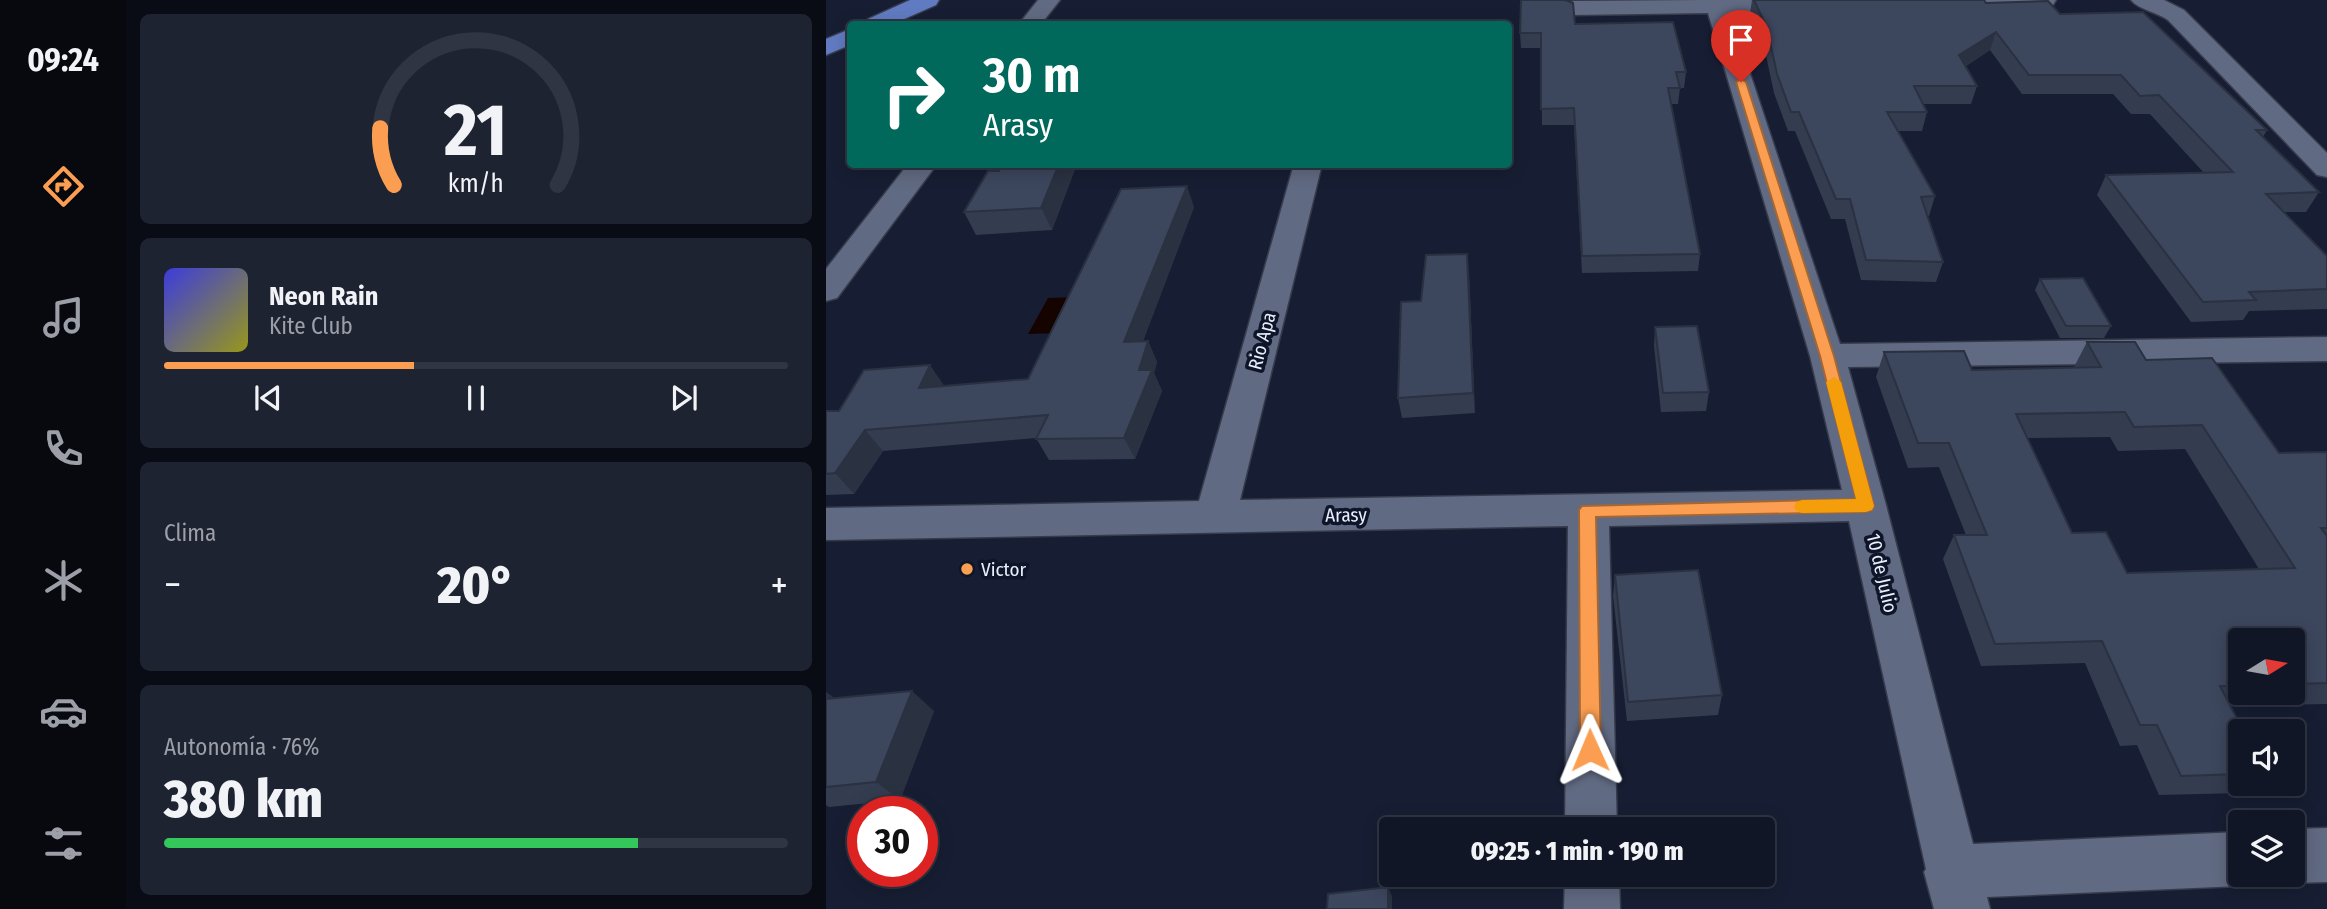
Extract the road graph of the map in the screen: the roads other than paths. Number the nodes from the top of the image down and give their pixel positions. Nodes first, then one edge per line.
1 (928, 0) edge
2 (1049, 0) edge
3 (2045, 0) edge
4 (2142, 0) edge
5 (1908, 3) edge
6 (1716, 4) edge
7 (1826, 5) edge
8 (1574, 8) edge
9 (882, 21) edge
10 (1033, 21) edge
11 (847, 38) edge
12 (826, 48) edge
13 (920, 168) edge
14 (1307, 168) edge
15 (2327, 169) edge
16 (826, 291) edge
17 (2327, 349) edge
18 (1827, 356) junction
19 (1866, 506) junction
20 (1588, 510) junction
21 (1215, 517) junction
22 (826, 524) edge
23 (1591, 817) edge
24 (2327, 855) edge
25 (2305, 856) edge
26 (2228, 860) edge
27 (1592, 887) edge
28 (1956, 890) edge
29 (1592, 909) edge

1 - 9 main road
2 - 10 street
3 - 5 street
4 - 15 street
6 - 7 street
6 - 8 street
6 - 18 street, 10 de Julio
11 - 12 main road
13 - 16 street
14 - 21 street, Rio Apa
17 - 18 street
18 - 19 street, 10 de Julio
19 - 20 street, Arasy
19 - 28 street, 10 de Julio
20 - 21 street, Arasy
20 - 23 street
21 - 22 street, Arasy
24 - 25 street
26 - 28 street
27 - 29 street

